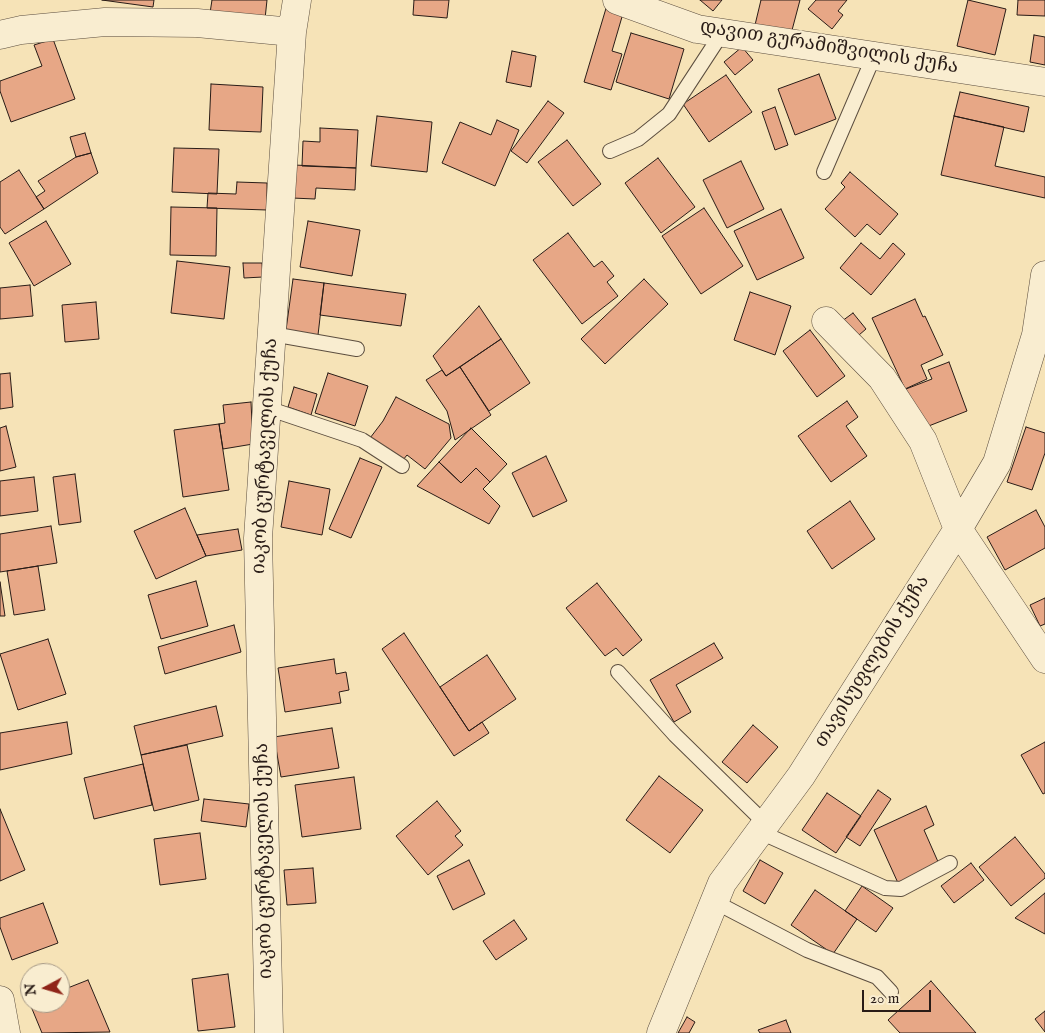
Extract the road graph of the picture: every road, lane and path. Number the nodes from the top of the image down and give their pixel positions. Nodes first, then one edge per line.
1 (297, 0) edge
2 (617, 0) edge
3 (292, 32) junction
4 (722, 33) junction
5 (0, 35) edge
6 (874, 56) junction
7 (1045, 82) edge
8 (610, 151) dead end
9 (824, 172) dead end
10 (1045, 275) edge
11 (826, 321) dead end
12 (272, 334) junction
13 (356, 349) dead end
14 (267, 408) junction
15 (402, 466) dead end
16 (958, 529) junction
17 (1045, 659) edge
18 (618, 672) dead end
19 (763, 828) junction
20 (950, 863) dead end
21 (715, 902) junction
22 (891, 992) dead end
23 (0, 1000) edge
24 (6, 1033) edge
25 (270, 1033) edge
26 (661, 1033) edge

1 - 3 street, იაკობ ცურტაველის ქუჩა
2 - 4 street, დავით გურამიშვილის ქუჩა
3 - 5 street
3 - 12 street, იაკობ ცურტაველის ქუჩა
4 - 6 street, დავით გურამიშვილის ქუჩა
4 - 8 lane
6 - 7 street, დავით გურამიშვილის ქუჩა
6 - 9 lane
10 - 16 street, თავისუფლების ქუჩა
11 - 16 street
12 - 13 lane
12 - 14 street, იაკობ ცურტაველის ქუჩა
14 - 15 lane
14 - 25 street, იაკობ ცურტაველის ქუჩა
16 - 17 street
16 - 19 street, თავისუფლების ქუჩა
18 - 19 lane
19 - 20 lane
19 - 21 street, თავისუფლების ქუჩა
21 - 22 lane
21 - 26 street, თავისუფლების ქუჩა
23 - 24 street

